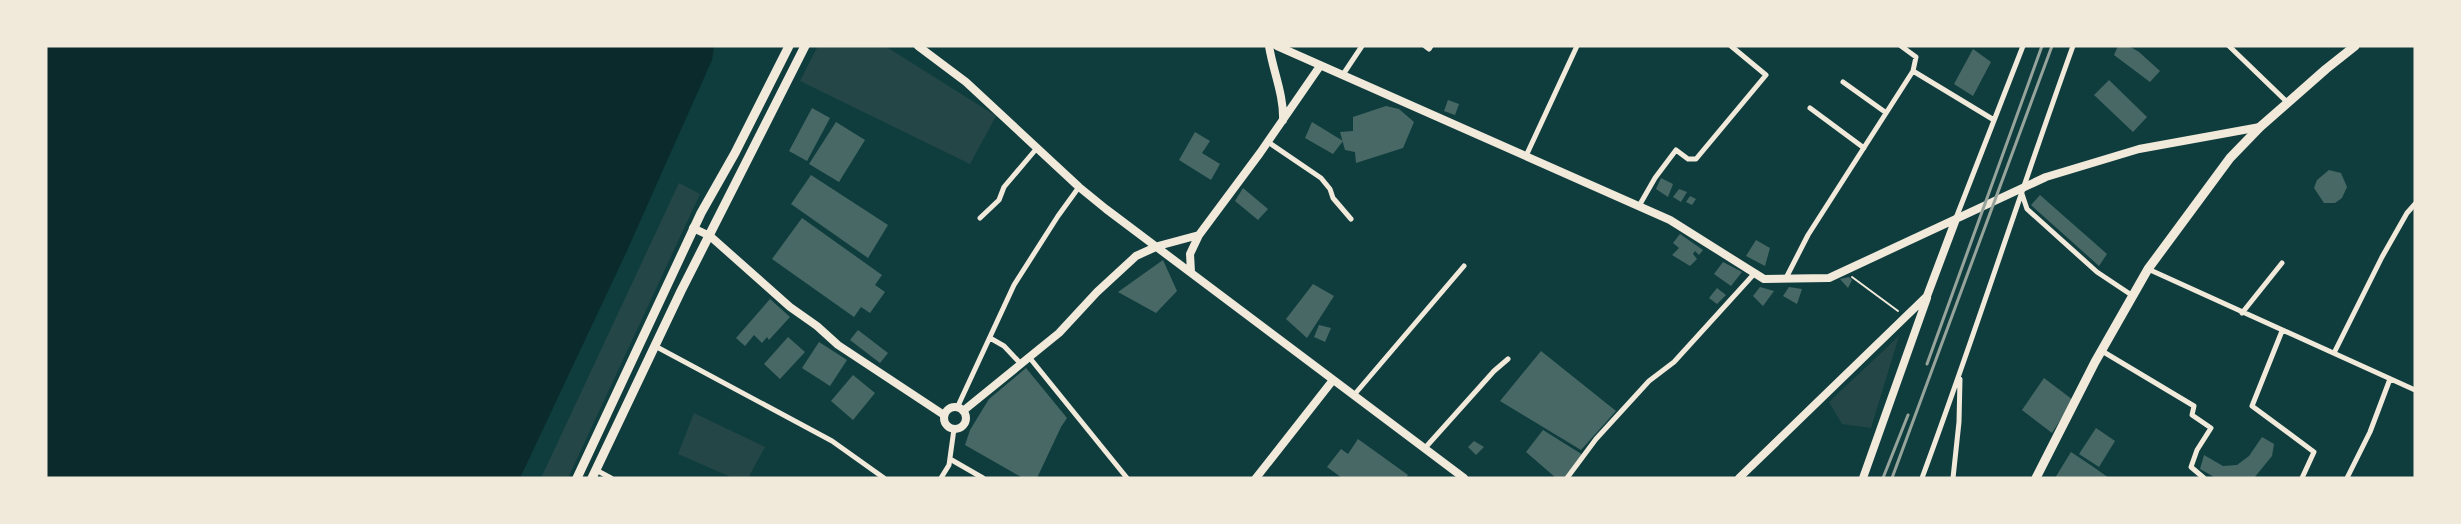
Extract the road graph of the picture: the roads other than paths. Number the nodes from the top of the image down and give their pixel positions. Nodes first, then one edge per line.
1 (789, 46) edge
2 (805, 46) edge
3 (918, 46) edge
4 (1269, 46) edge
5 (1276, 46) edge
6 (1362, 46) edge
7 (1425, 46) edge
8 (1431, 46) edge
9 (1577, 46) edge
10 (1731, 46) edge
11 (1901, 46) edge
12 (2023, 46) edge
13 (2073, 46) edge
14 (2229, 46) edge
15 (2356, 46) edge
16 (1320, 66) junction
17 (1913, 71) junction
18 (1342, 76) junction
19 (1843, 82) dead end
20 (2288, 103) junction
21 (1810, 108) dead end
22 (1885, 112) junction
23 (1283, 120) junction
24 (1994, 120) junction
25 (2260, 127) junction
26 (1268, 142) junction
27 (1037, 148) junction
28 (1864, 148) junction
29 (1526, 156) junction
30 (1079, 188) junction
31 (2020, 190) junction
32 (2415, 204) edge
33 (1639, 206) junction
34 (980, 218) dead end
35 (1351, 219) dead end
36 (1956, 219) junction
37 (693, 228) junction
38 (1199, 234) junction
39 (710, 236) junction
40 (1158, 246) junction
41 (2282, 263) dead end
42 (1464, 266) dead end
43 (2148, 269) junction
44 (1191, 272) junction
45 (1754, 274) junction
46 (1786, 278) junction
47 (1928, 296) junction
48 (2133, 296) junction
49 (2242, 313) junction
50 (2282, 331) junction
51 (990, 338) junction
52 (655, 346) junction
53 (2102, 351) junction
54 (2334, 353) junction
55 (1029, 357) junction
56 (1508, 360) dead end
57 (1022, 364) junction
58 (1960, 375) junction
59 (2390, 379) junction
60 (1333, 380) junction
61 (2415, 390) edge
62 (1354, 395) junction
63 (960, 409) junction
64 (944, 414) junction
65 (954, 429) junction
66 (1425, 448) junction
67 (950, 460) junction
68 (594, 474) edge
69 (577, 478) edge
70 (611, 478) edge
71 (884, 478) edge
72 (941, 478) edge
73 (983, 478) edge
74 (1127, 478) edge
75 (1256, 478) edge
76 (1464, 478) edge
77 (1566, 478) edge
78 (1739, 478) edge
79 (1863, 478) edge
80 (1922, 478) edge
81 (1953, 478) edge
82 (2036, 478) edge
83 (2204, 478) edge
84 (2302, 478) edge
85 (2347, 478) edge

1 - 37 main road
2 - 39 main road
3 - 27 street
4 - 23 street
5 - 16 street
6 - 18 street
7 - 8 street
9 - 29 street
10 - 33 street
11 - 17 street
12 - 24 street
13 - 31 street
14 - 20 street
15 - 20 main road
16 - 18 street
16 - 23 street
17 - 22 street
17 - 24 street
18 - 29 street
19 - 22 street
20 - 25 main road
21 - 28 street
22 - 28 street
23 - 26 street
24 - 36 street
25 - 31 street
25 - 43 main road
26 - 35 street
26 - 38 street
27 - 30 street
27 - 34 street
28 - 46 street
29 - 33 street
30 - 40 street
30 - 51 street
31 - 36 street
31 - 48 street
31 - 58 street
32 - 54 street
33 - 45 street
36 - 46 street
36 - 47 street
37 - 39 street
37 - 69 main road
38 - 40 street
38 - 44 street
39 - 52 main road
39 - 64 street
40 - 44 street
40 - 55 street
41 - 49 street
42 - 62 street
43 - 48 main road
43 - 49 street
44 - 60 street
45 - 46 street
45 - 77 street
47 - 78 street
47 - 79 street
48 - 53 main road
49 - 50 street
50 - 54 street
50 - 84 street
51 - 57 street
51 - 63 street
52 - 68 main road
52 - 71 street
53 - 82 main road
53 - 83 street
54 - 59 street
55 - 57 street
55 - 74 street
56 - 66 street
57 - 63 street
58 - 80 street
58 - 81 street
59 - 61 street
59 - 85 street
60 - 62 street
60 - 75 street
62 - 66 street
63 - 64 street
63 - 65 street
64 - 65 street
65 - 67 street
66 - 76 street
67 - 72 street
67 - 73 street
68 - 70 street

